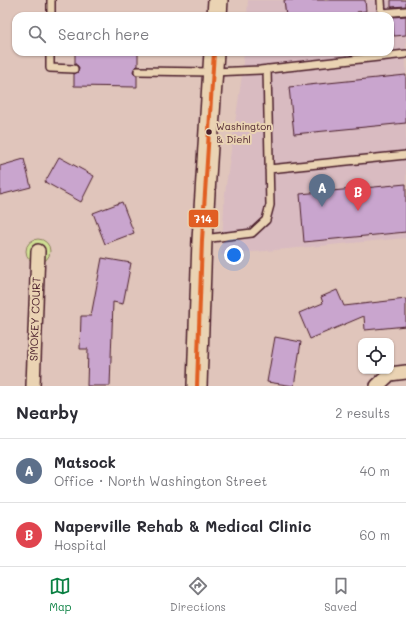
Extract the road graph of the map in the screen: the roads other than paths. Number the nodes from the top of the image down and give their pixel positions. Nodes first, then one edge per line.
1 (51, 0) edge
2 (218, 0) edge
3 (381, 0) edge
4 (406, 11) edge
5 (51, 12) edge
6 (217, 12) edge
7 (382, 12) edge
8 (394, 13) edge
9 (394, 54) edge
10 (406, 54) edge
11 (50, 56) edge
12 (214, 56) edge
13 (370, 56) edge
14 (74, 69) dead end
15 (267, 69) junction
16 (138, 71) dead end
17 (213, 72) junction
18 (406, 155) edge
19 (269, 169) junction
20 (202, 240) junction
21 (38, 251) dead end
22 (406, 372) edge
23 (32, 386) edge
24 (197, 386) edge
25 (377, 386) edge

1 - 5 lane
2 - 6 main road
3 - 7 lane
4 - 8 lane
9 - 10 lane
11 - 14 lane
12 - 17 main road
13 - 15 lane
15 - 17 lane
15 - 19 lane
16 - 17 lane
17 - 20 main road
18 - 19 lane
19 - 20 lane
20 - 24 main road
21 - 23 street, SMOKEY COURT
22 - 25 street

